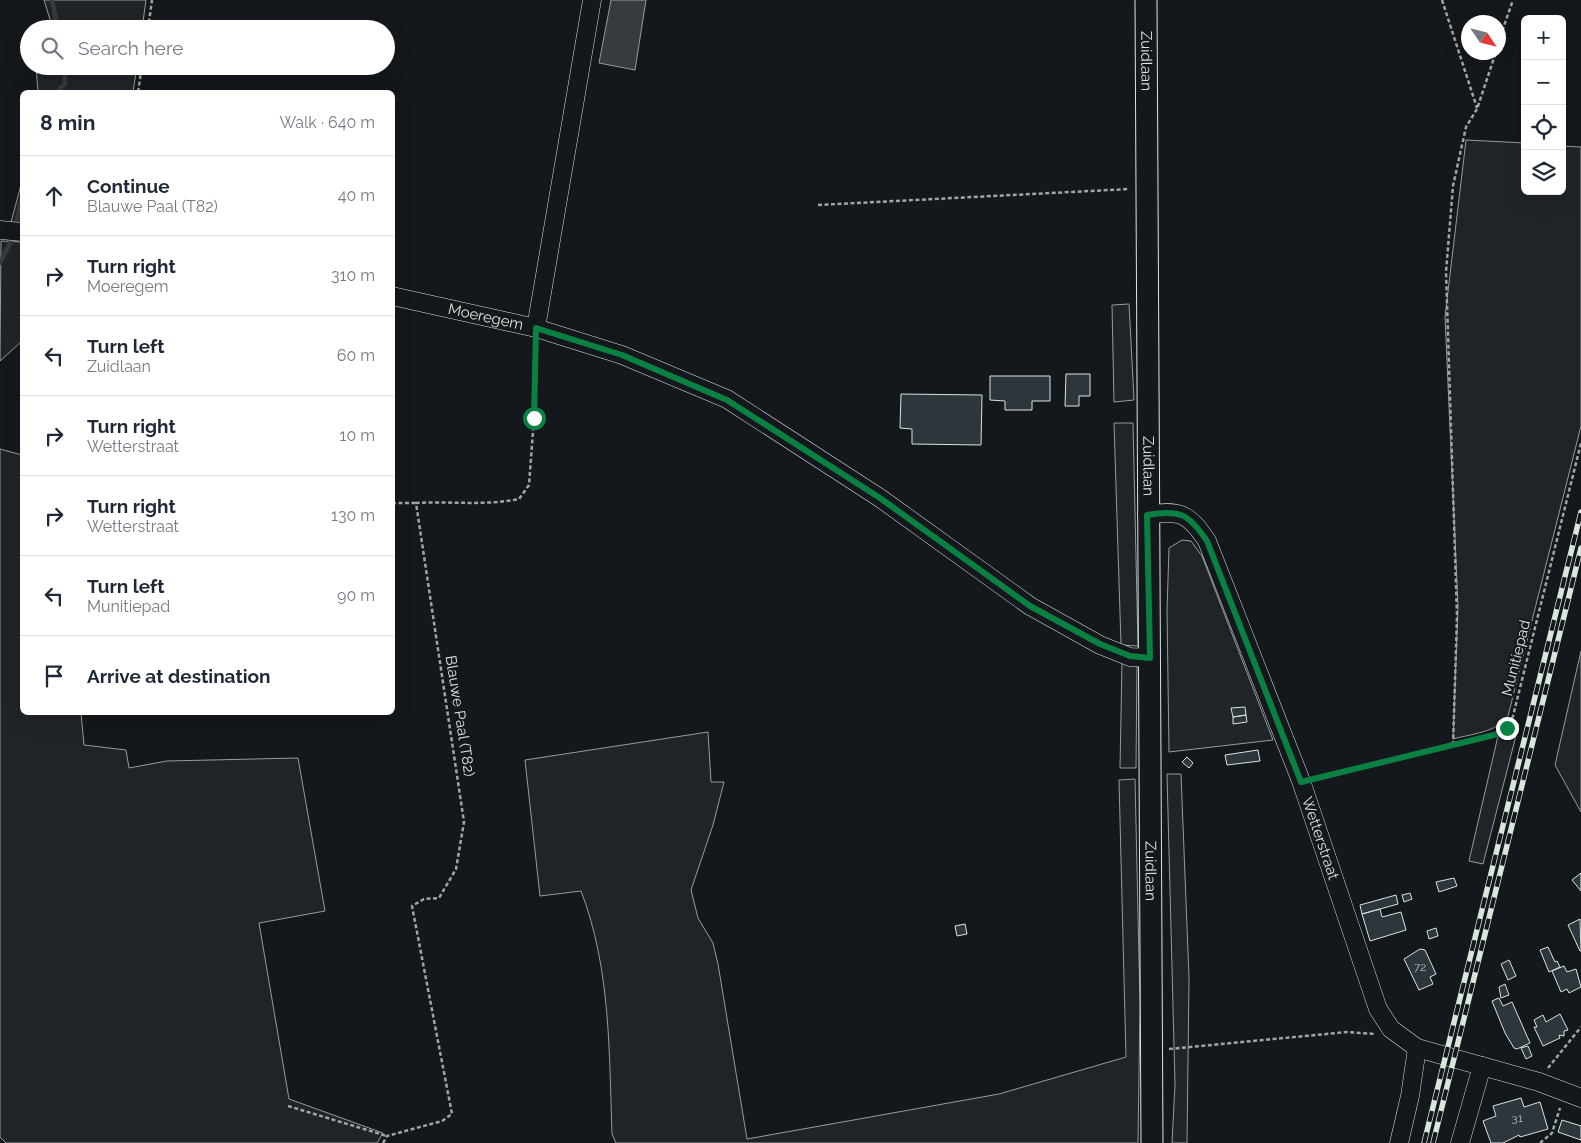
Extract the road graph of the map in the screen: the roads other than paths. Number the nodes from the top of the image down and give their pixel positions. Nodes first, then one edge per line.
1 (592, 0) edge
2 (1146, 0) edge
3 (0, 230) edge
4 (20, 232) edge
5 (395, 297) edge
6 (536, 328) junction
7 (1147, 515) junction
8 (1150, 658) junction
9 (1417, 1048) junction
10 (1482, 1066) junction
11 (1573, 1095) edge
12 (1152, 1143) edge
13 (1399, 1143) edge
14 (1460, 1143) edge

1 - 6 street
2 - 7 main road, Zuidlaan
3 - 4 street
5 - 6 street, Moeregem
6 - 8 street, Moeregem
7 - 8 main road, Zuidlaan
7 - 9 street, Wetterstraat
8 - 12 main road, Zuidlaan
9 - 10 street, Wetterstraat
9 - 13 street
10 - 11 street, Wetterstraat
10 - 14 street

